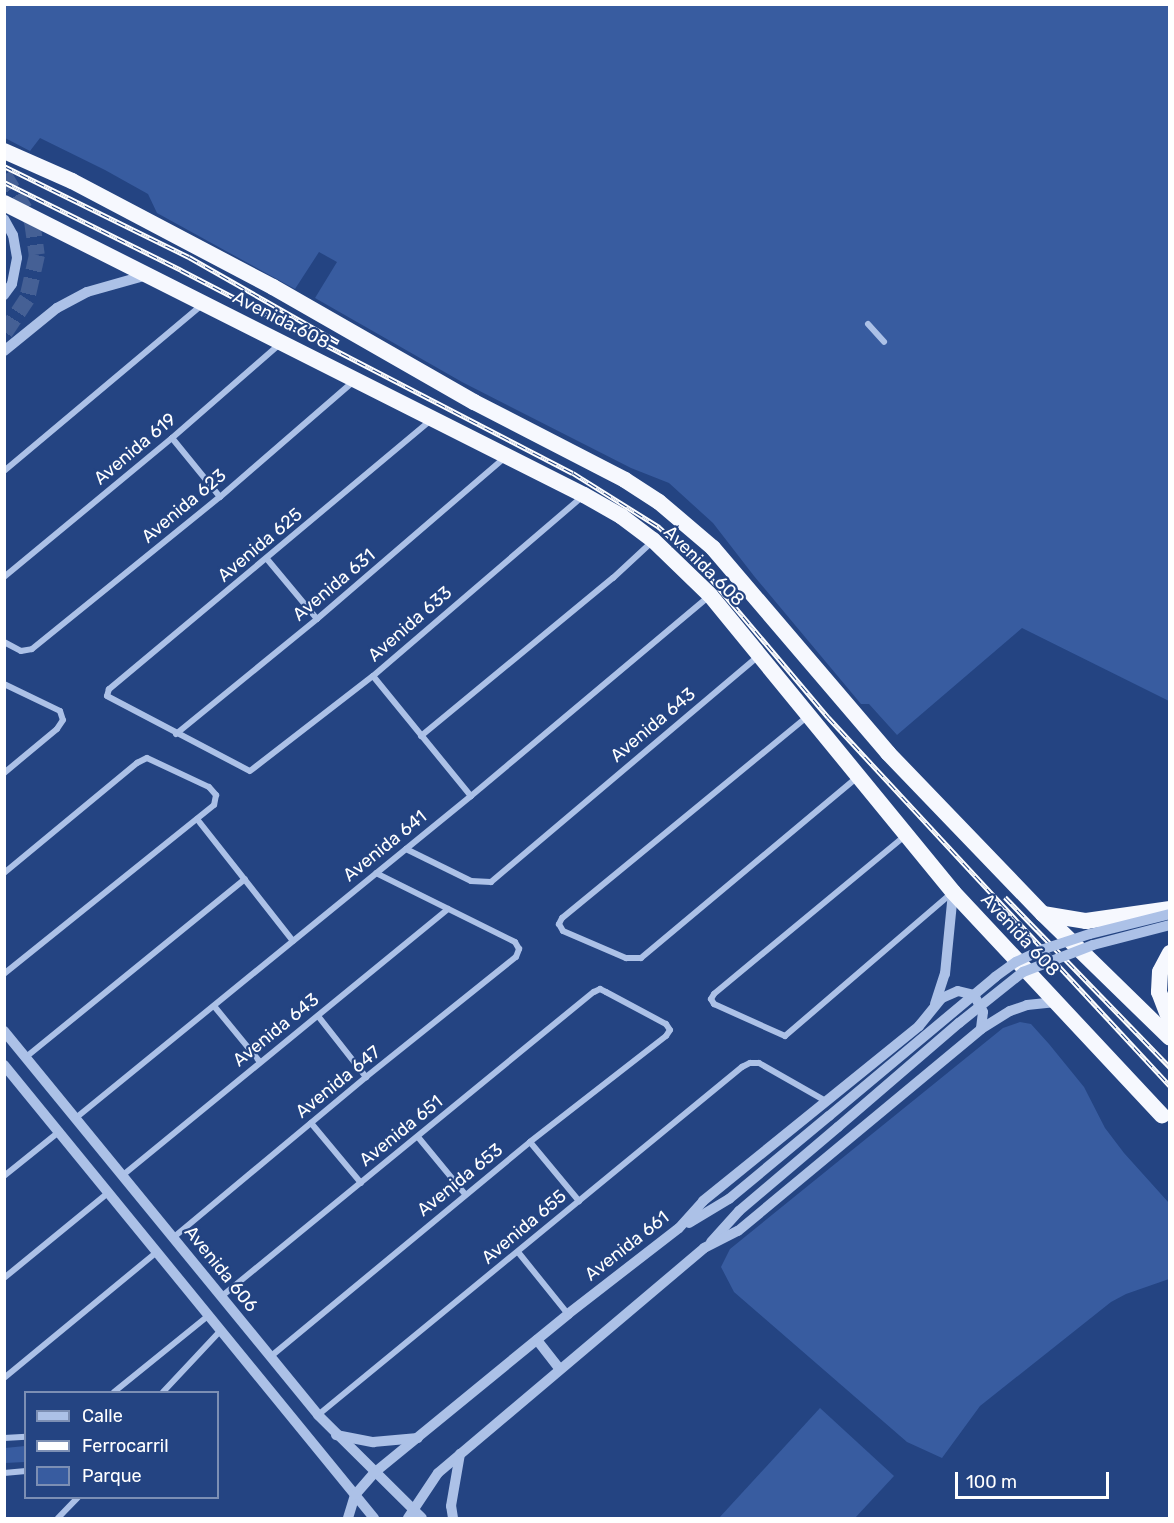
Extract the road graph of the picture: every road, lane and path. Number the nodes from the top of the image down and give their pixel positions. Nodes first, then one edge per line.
1 (4, 151) edge
2 (4, 202) edge
3 (4, 219) edge
4 (148, 275) junction
5 (4, 295) edge
6 (205, 303) junction
7 (868, 324) dead end
8 (283, 342) junction
9 (884, 342) dead end
10 (4, 351) edge
11 (356, 379) junction
12 (434, 418) junction
13 (172, 438) junction
14 (507, 455) junction
15 (4, 471) edge
16 (584, 495) junction
17 (220, 497) junction
18 (653, 540) junction
19 (267, 559) junction
20 (4, 577) edge
21 (710, 595) junction
22 (316, 619) junction
23 (4, 642) edge
24 (759, 655) junction
25 (373, 676) junction
26 (4, 684) edge
27 (809, 715) junction
28 (176, 734) junction
29 (421, 736) junction
30 (4, 772) edge
31 (859, 776) junction
32 (471, 796) junction
33 (197, 819) junction
34 (907, 834) junction
35 (406, 849) junction
36 (4, 873) edge
37 (376, 873) junction
38 (245, 879) junction
39 (953, 892) junction
40 (448, 909) junction
41 (1170, 909) edge
42 (1043, 914) junction
43 (1170, 914) edge
44 (1170, 925) edge
45 (293, 941) junction
46 (1170, 953) edge
47 (4, 974) edge
48 (1056, 1002) junction
49 (935, 1004) junction
50 (214, 1006) junction
51 (318, 1016) junction
52 (1170, 1020) edge
53 (981, 1029) junction
54 (670, 1030) joint
55 (4, 1031) edge
56 (1170, 1038) edge
57 (26, 1057) junction
58 (260, 1062) junction
59 (6, 1070) edge
60 (366, 1077) junction
61 (826, 1101) junction
62 (77, 1117) junction
63 (1166, 1119) edge
64 (311, 1123) junction
65 (60, 1131) junction
66 (418, 1137) junction
67 (530, 1142) junction
68 (123, 1175) junction
69 (4, 1176) edge
70 (361, 1183) junction
71 (109, 1192) junction
72 (465, 1194) junction
73 (579, 1201) junction
74 (679, 1228) junction
75 (174, 1237) junction
76 (704, 1248) junction
77 (158, 1252) junction
78 (518, 1252) junction
79 (204, 1273) junction
80 (4, 1278) edge
81 (186, 1287) junction
82 (222, 1296) junction
83 (568, 1314) junction
84 (209, 1315) junction
85 (221, 1330) junction
86 (537, 1340) junction
87 (271, 1356) junction
88 (560, 1369) junction
89 (4, 1377) edge
90 (115, 1391) edge
91 (164, 1391) edge
92 (318, 1415) junction
93 (336, 1435) junction
94 (24, 1437) edge
95 (4, 1438) edge
96 (419, 1438) junction
97 (460, 1453) junction
98 (24, 1471) edge
99 (4, 1473) edge
100 (374, 1473) junction
101 (355, 1494) junction
102 (75, 1499) edge
103 (411, 1514) edge
104 (58, 1518) edge
105 (348, 1518) edge
106 (374, 1518) edge
107 (422, 1518) edge
108 (453, 1518) edge

1 - 42 highway, Avenida 608
2 - 4 highway, Avenida 608
3 - 5 street
4 - 6 highway, Avenida 608
4 - 10 street
6 - 8 highway, Avenida 608
6 - 15 street
7 - 9 street
8 - 11 highway, Avenida 608
8 - 13 street, Avenida 619
11 - 12 highway, Avenida 608
11 - 17 street, Avenida 623
12 - 14 highway, Avenida 608
12 - 19 street, Avenida 625
13 - 17 street
13 - 20 street, Avenida 619
14 - 16 highway, Avenida 608
14 - 22 street, Avenida 631
16 - 18 highway, Avenida 608
16 - 25 street, Avenida 633
17 - 23 street, Avenida 623
18 - 21 highway, Avenida 608
18 - 29 street
19 - 22 street
19 - 28 street, Avenida 625
21 - 24 highway, Avenida 608
21 - 32 street, Avenida 641
22 - 28 street, Avenida 631
24 - 27 highway, Avenida 608
24 - 35 street, Avenida 643
25 - 28 street, Avenida 633
25 - 29 street
26 - 30 street
27 - 31 highway, Avenida 608
27 - 31 street
29 - 32 street
31 - 34 highway, Avenida 608
32 - 35 street, Avenida 641
33 - 36 street
33 - 38 street
33 - 47 street
34 - 39 highway, Avenida 608
34 - 39 street
35 - 37 street, Avenida 641
37 - 40 street
37 - 45 street, Avenida 641
38 - 45 street
38 - 57 street
39 - 48 highway, Avenida 608
39 - 49 street
40 - 51 street, Avenida 643
40 - 60 street, Avenida 647
41 - 42 highway
42 - 56 highway, Avenida 608
43 - 74 street, bridge
44 - 76 street, bridge
45 - 50 street, Avenida 641
46 - 52 highway
48 - 53 street
48 - 63 highway, Avenida 608
49 - 53 street
49 - 61 street, Avenida 661
50 - 58 street
50 - 62 street, Avenida 641
51 - 58 street, Avenida 643
51 - 60 street
53 - 76 street
54 - 66 street, Avenida 651
54 - 67 street, Avenida 653
55 - 57 street, Avenida 606
57 - 62 street, Avenida 606
58 - 68 street, Avenida 643
59 - 65 street
60 - 64 street, Avenida 647
61 - 73 street, Avenida 655
61 - 74 street, Avenida 661
62 - 68 street, Avenida 606
64 - 70 street
64 - 75 street, Avenida 647
65 - 69 street
65 - 71 street
66 - 70 street, Avenida 651
66 - 72 street
67 - 72 street, Avenida 653
67 - 73 street
68 - 75 street, Avenida 606
70 - 82 street, Avenida 651
71 - 77 street
71 - 80 street
72 - 87 street, Avenida 653
73 - 78 street, Avenida 655
74 - 83 street, Avenida 661
75 - 79 street, Avenida 606
76 - 88 street
77 - 81 street
77 - 89 street
78 - 83 street
78 - 92 street, Avenida 655
79 - 81 street
79 - 82 street, Avenida 606
81 - 84 street
82 - 87 street, Avenida 606
83 - 86 street, Avenida 661
84 - 85 street
84 - 90 street
85 - 91 street
85 - 101 street
86 - 88 street
86 - 96 street, Avenida 661
87 - 92 street, Avenida 606
88 - 97 street
92 - 93 street, Avenida 606
93 - 96 street
93 - 100 street, Avenida 606
94 - 95 street
96 - 100 street, Avenida 661
97 - 103 street
97 - 108 street
98 - 99 street
100 - 101 street, Avenida 661
100 - 103 street, Avenida 606
101 - 105 street, Avenida 661
101 - 106 street
102 - 104 street
103 - 107 street, Avenida 606

